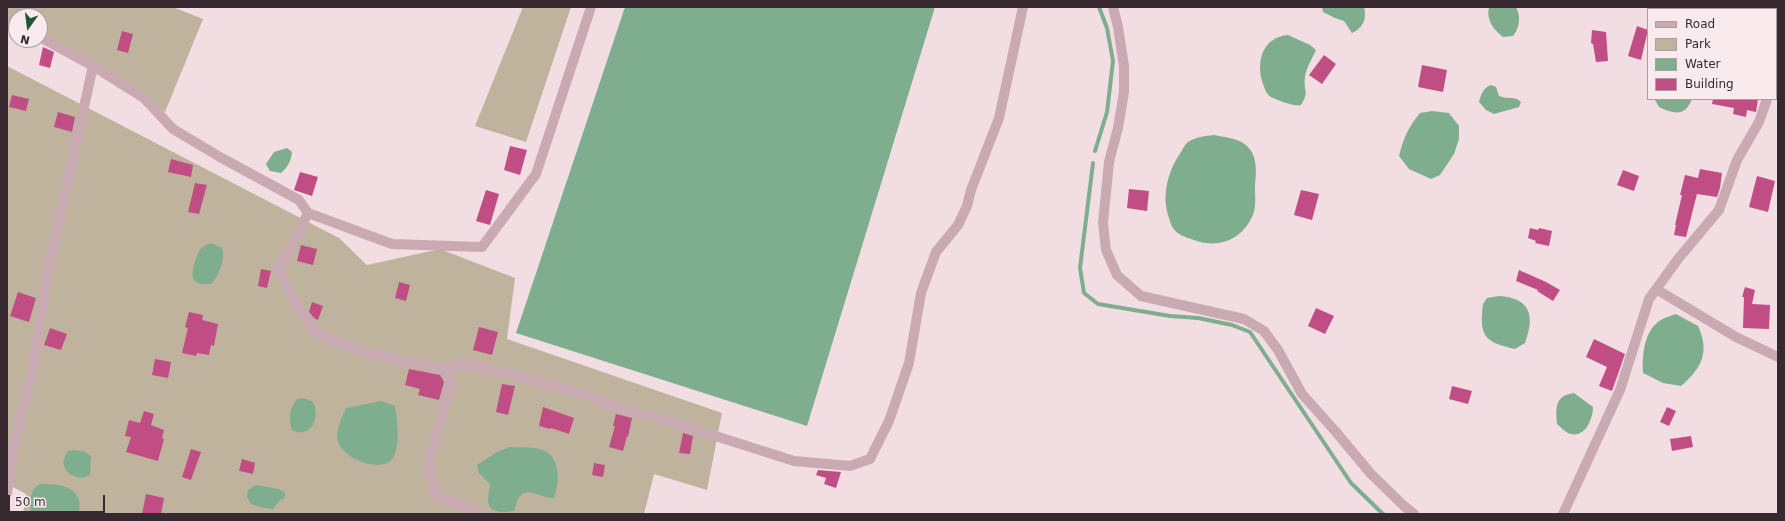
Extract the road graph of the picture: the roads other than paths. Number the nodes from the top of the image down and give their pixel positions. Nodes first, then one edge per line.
1 (591, 7) edge
2 (1023, 7) edge
3 (1113, 7) edge
4 (48, 41) edge
5 (93, 66) junction
6 (1767, 100) edge
7 (308, 213) junction
8 (1656, 289) junction
9 (1778, 356) edge
10 (444, 369) junction
11 (7, 493) edge
12 (483, 514) edge
13 (1414, 514) edge
14 (1563, 514) edge

1 - 7 street
2 - 10 street
3 - 13 street
4 - 5 street
5 - 7 street
5 - 11 street
6 - 8 street
7 - 10 street
8 - 9 street
8 - 14 street
10 - 12 street

